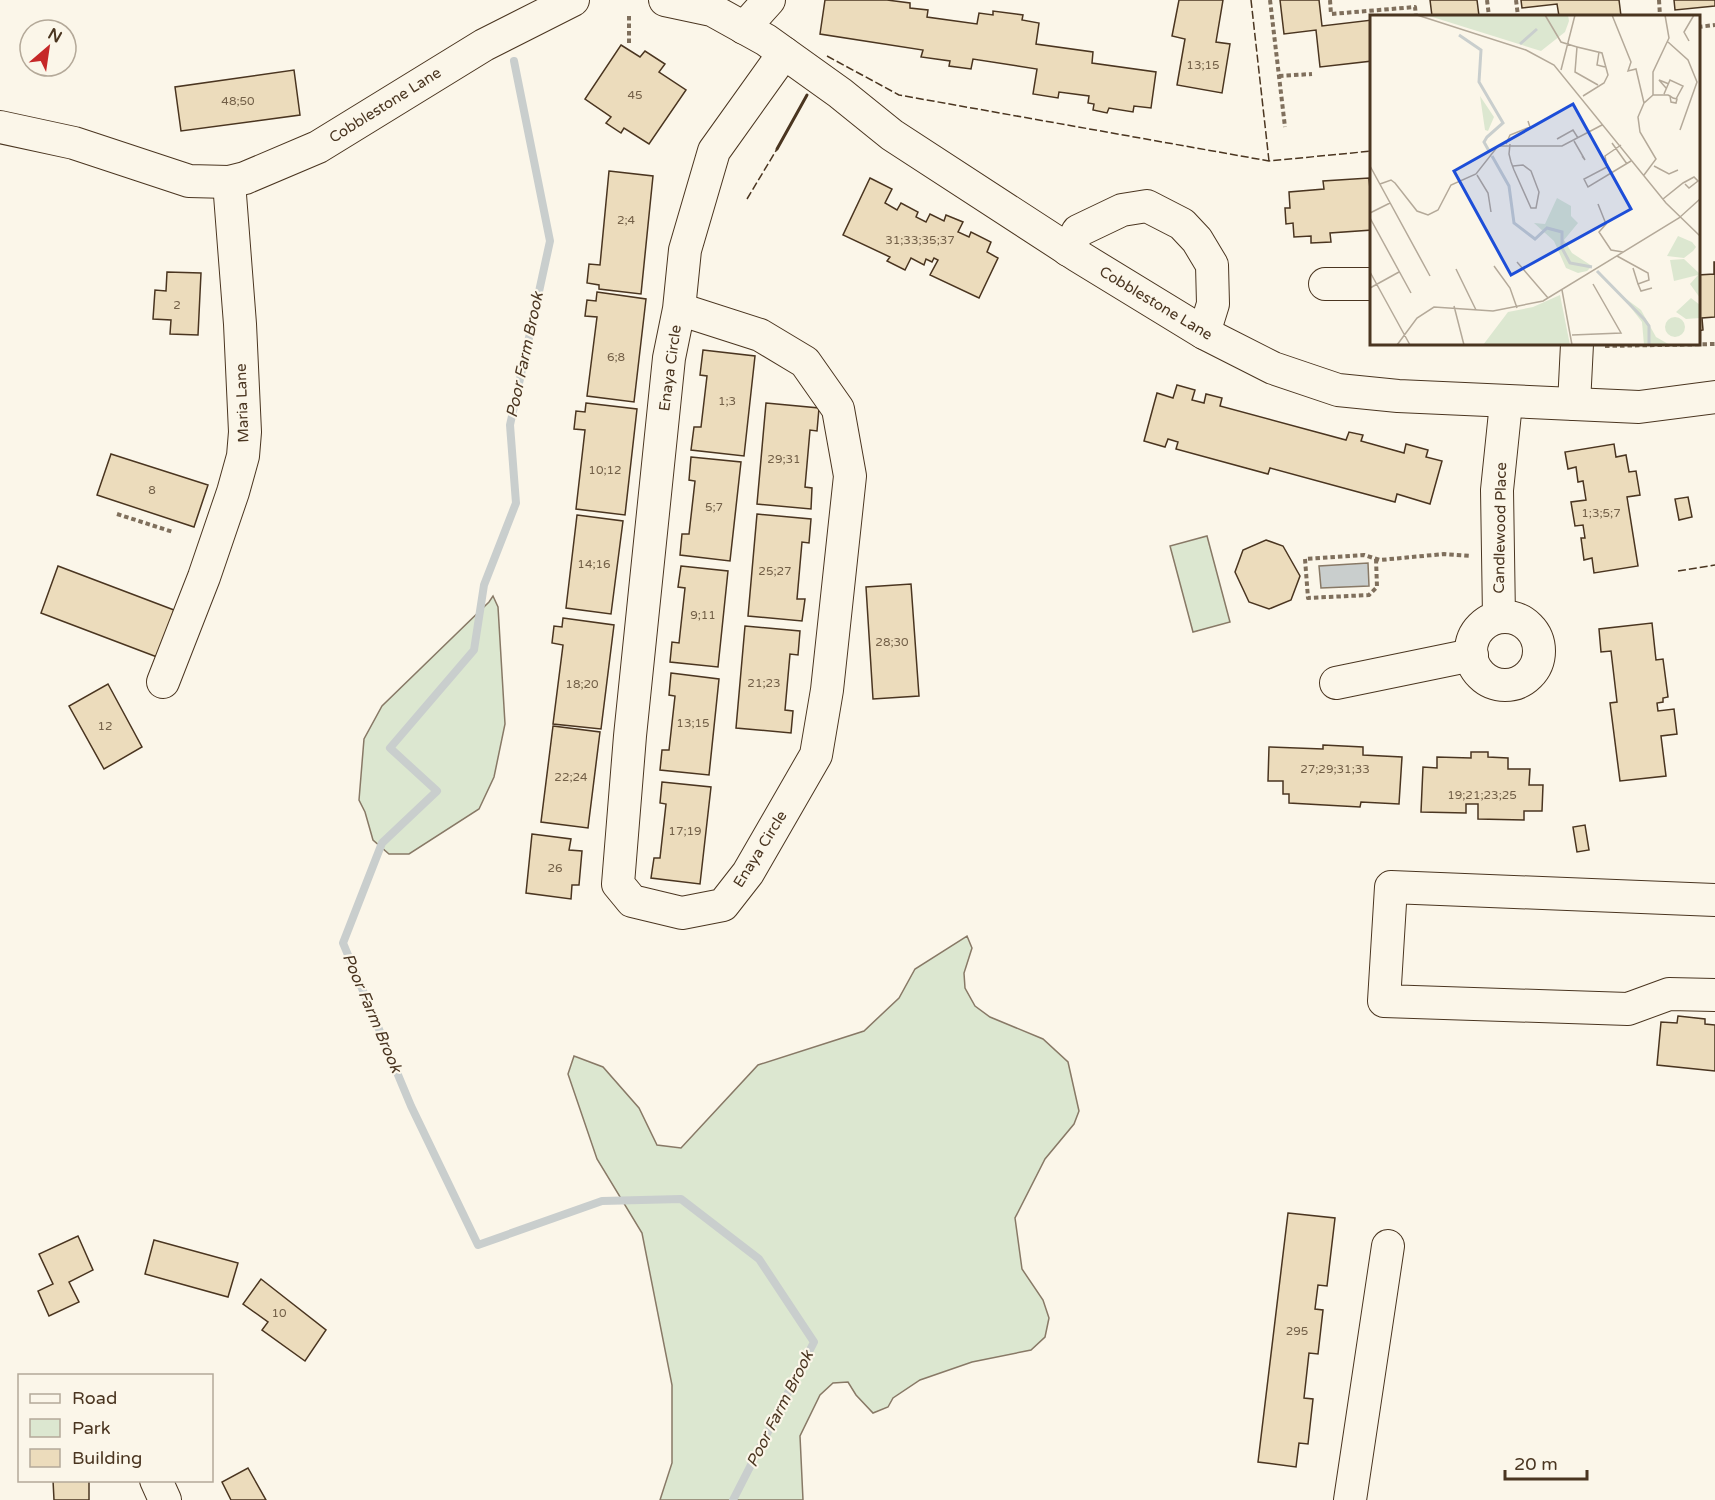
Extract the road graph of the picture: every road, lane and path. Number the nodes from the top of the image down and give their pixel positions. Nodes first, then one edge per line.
1 (573, 0) edge
2 (665, 0) edge
3 (769, 0) edge
4 (1270, 0) edge
5 (1330, 0) edge
6 (1414, 0) edge
7 (1487, 0) edge
8 (1516, 0) edge
9 (1659, 0) edge
10 (1415, 7) junction
11 (629, 13) dead end
12 (1416, 15) edge
13 (1489, 15) edge
14 (1518, 15) edge
15 (1660, 15) edge
16 (1715, 25) edge
17 (1700, 27) edge
18 (744, 28) junction
19 (629, 43) dead end
20 (784, 53) junction
21 (1312, 74) dead end
22 (1279, 76) junction
23 (0, 127) edge
24 (1286, 127) dead end
25 (228, 182) junction
26 (1068, 250) junction
27 (1325, 284) dead end
28 (1370, 284) edge
29 (679, 309) junction
30 (1204, 333) junction
31 (1700, 344) edge
32 (1715, 344) edge
33 (1577, 345) edge
34 (1715, 397) edge
35 (1506, 403) junction
36 (1574, 404) junction
37 (117, 514) dead end
38 (173, 532) dead end
39 (1498, 558) junction
40 (1376, 559) junction
41 (1499, 617) junction
42 (1472, 655) junction
43 (163, 682) dead end
44 (1336, 683) dead end
45 (1715, 900) edge
46 (1715, 995) edge
47 (1388, 1246) dead end
48 (157, 1482) edge
49 (165, 1500) edge
50 (1350, 1500) edge

1 - 25 street, Cobblestone Lane
2 - 18 street, Cobblestone Lane
3 - 18 street
4 - 22 path
5 - 10 path
6 - 10 path
7 - 13 path
8 - 14 path
9 - 15 path
10 - 12 path
11 - 19 path
16 - 17 path
18 - 20 street, Cobblestone Lane
20 - 26 street, Cobblestone Lane
20 - 29 street, Enaya Circle
21 - 22 path
22 - 24 path
23 - 25 street, Cobblestone Lane
25 - 43 street, Maria Lane
26 - 30 street, Cobblestone Lane
26 - 30 street
27 - 28 street
29 - 29 street, Enaya Circle
30 - 35 street, Cobblestone Lane
31 - 32 path
33 - 36 street
34 - 36 street, Cobblestone Lane
35 - 36 street, Cobblestone Lane
35 - 39 street, Candlewood Place
37 - 38 path
39 - 40 path
39 - 41 street, Candlewood Place
40 - 40 path
41 - 42 street
41 - 42 street
42 - 44 street
45 - 46 street
47 - 50 street
48 - 49 street

